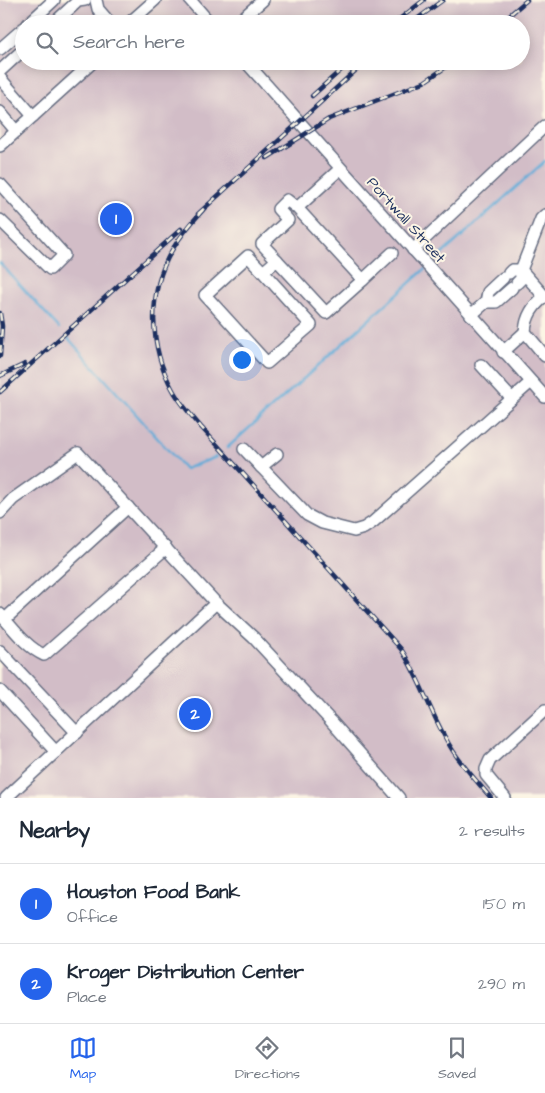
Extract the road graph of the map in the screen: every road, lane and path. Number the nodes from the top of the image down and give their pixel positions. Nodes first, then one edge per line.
1 (54, 0) edge
2 (85, 0) edge
3 (96, 0) edge
4 (155, 0) edge
5 (190, 0) edge
6 (263, 0) edge
7 (38, 15) edge
8 (63, 15) edge
9 (103, 15) edge
10 (138, 15) edge
11 (203, 15) edge
12 (246, 15) edge
13 (15, 36) edge
14 (0, 49) edge
15 (15, 57) edge
16 (84, 70) edge
17 (252, 70) edge
18 (0, 71) edge
19 (0, 78) edge
20 (0, 112) edge
21 (33, 116) junction
22 (545, 126) edge
23 (16, 131) junction
24 (0, 146) edge
25 (340, 169) junction
26 (0, 184) edge
27 (297, 208) junction
28 (545, 215) edge
29 (0, 220) edge
30 (413, 250) junction
31 (392, 253) dead end
32 (277, 260) junction
33 (521, 270) junction
34 (263, 272) junction
35 (363, 280) junction
36 (310, 296) junction
37 (545, 296) edge
38 (486, 302) junction
39 (296, 308) junction
40 (471, 316) junction
41 (525, 332) junction
42 (503, 352) junction
43 (545, 356) edge
44 (481, 365) dead end
45 (531, 382) junction
46 (545, 398) edge
47 (512, 400) junction
48 (244, 449) dead end
49 (277, 454) dead end
50 (261, 467) junction
51 (128, 507) junction
52 (0, 513) edge
53 (166, 548) junction
54 (216, 603) junction
55 (2, 616) edge
56 (0, 651) edge
57 (0, 691) edge
58 (545, 710) edge
59 (76, 733) junction
60 (56, 752) junction
61 (6, 798) edge
62 (399, 798) edge
63 (505, 798) edge

1 - 7 street
2 - 8 street
3 - 9 street
4 - 10 street
5 - 11 street
6 - 12 street
13 - 14 street
15 - 18 street
16 - 21 street
17 - 25 street, Portwall Street
19 - 21 street
20 - 23 street
21 - 23 street
22 - 30 street
23 - 24 street
25 - 27 street
25 - 30 street, Portwall Street
26 - 29 street
27 - 32 street
27 - 35 street
28 - 33 street
30 - 40 street, Portwall Street
31 - 35 street
32 - 34 street
32 - 36 street
33 - 37 street
33 - 38 street
33 - 38 street
34 - 39 street
34 - 39 street
35 - 36 street
36 - 39 street
37 - 41 street
38 - 40 street
40 - 42 street, Portwall Street
41 - 42 street
41 - 43 street
42 - 45 street, Portwall Street
44 - 47 street
45 - 46 street, Portwall Street
45 - 47 street
47 - 50 street
48 - 50 street
49 - 50 street
51 - 52 street
51 - 53 street
51 - 55 street
53 - 54 street
53 - 55 street
54 - 59 street
54 - 62 street
56 - 59 street
57 - 60 street
58 - 63 street
59 - 60 street
60 - 61 street

